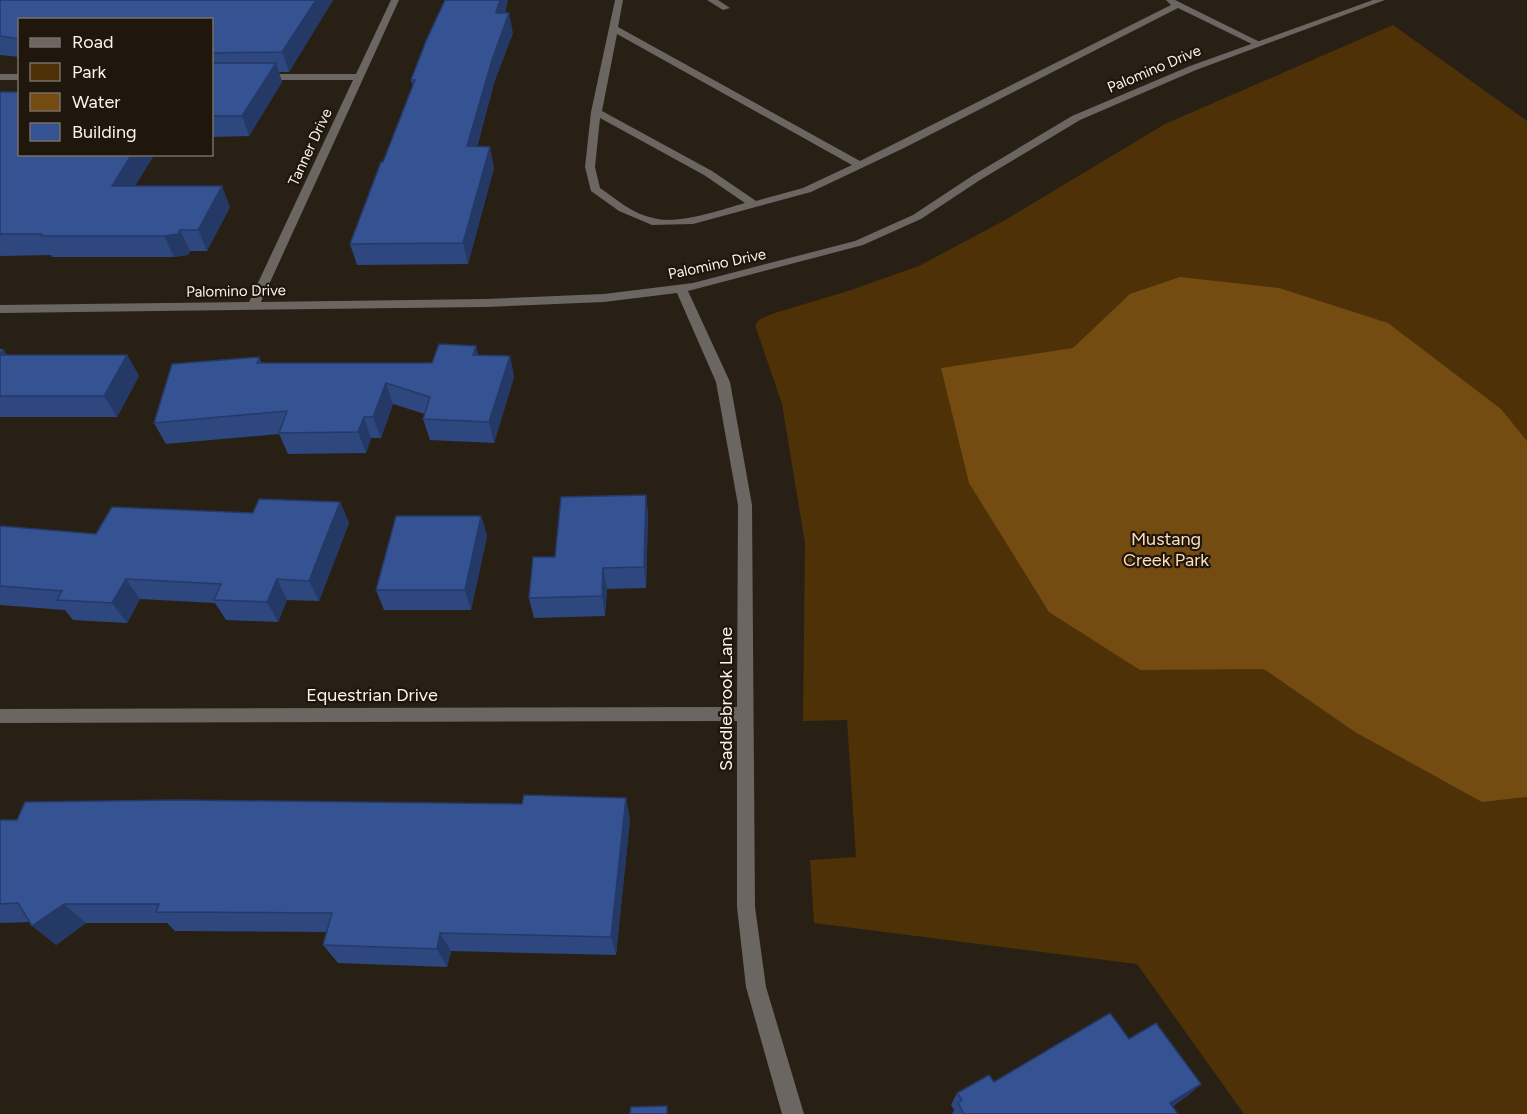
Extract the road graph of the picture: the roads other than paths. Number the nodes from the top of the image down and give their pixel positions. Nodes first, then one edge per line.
1 (394, 0) edge
2 (619, 0) edge
3 (711, 0) edge
4 (1381, 0) edge
5 (1172, 2) edge
6 (726, 8) dead end
7 (613, 28) junction
8 (1259, 44) junction
9 (0, 77) edge
10 (18, 77) edge
11 (246, 77) edge
12 (359, 77) junction
13 (596, 112) junction
14 (860, 165) junction
15 (755, 204) junction
16 (681, 288) junction
17 (253, 306) junction
18 (0, 309) edge
19 (745, 714) junction
20 (0, 716) edge
21 (793, 1114) edge

1 - 12 street, Tanner Drive
2 - 7 street
3 - 6 street
4 - 8 street, Palomino Drive
5 - 8 street
5 - 14 street
7 - 13 street
7 - 14 street
8 - 16 street, Palomino Drive
9 - 10 street
11 - 12 street
12 - 17 street, Tanner Drive
13 - 15 street
13 - 15 street
14 - 15 street
16 - 17 street, Palomino Drive
16 - 19 street, Saddlebrook Lane
17 - 18 street, Palomino Drive
19 - 20 street, Equestrian Drive
19 - 21 street, Saddlebrook Lane

